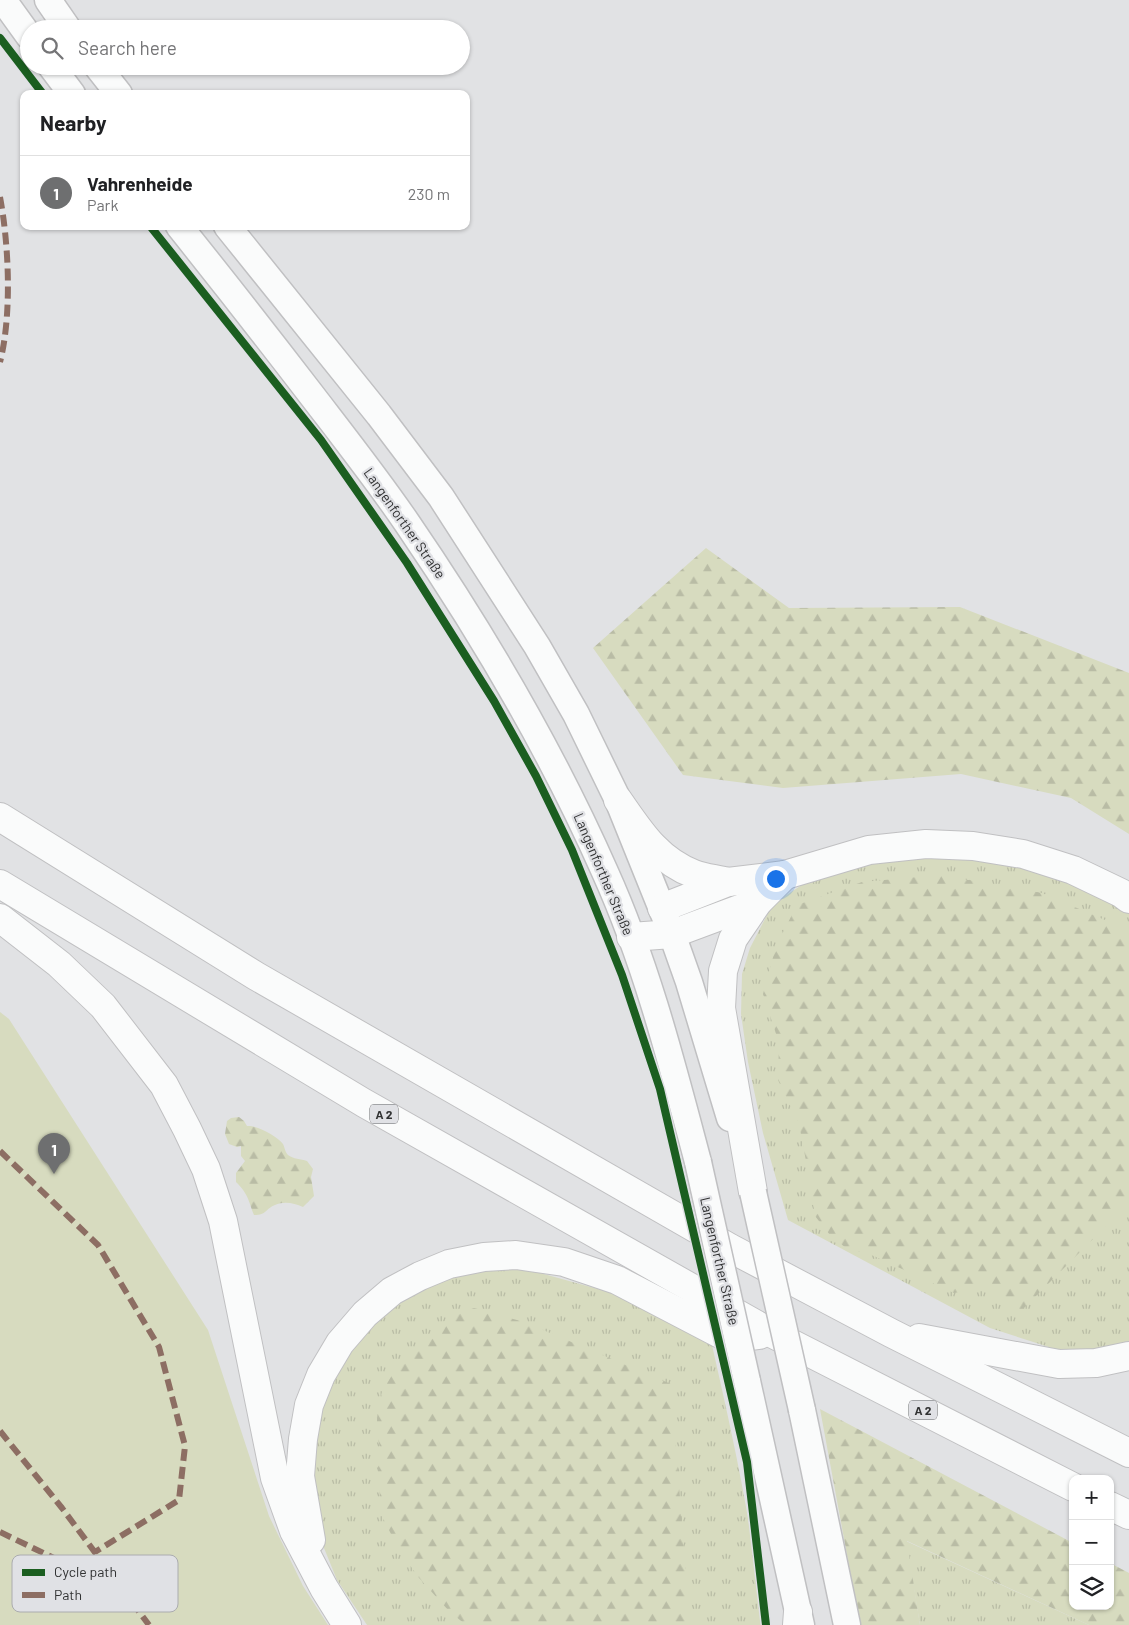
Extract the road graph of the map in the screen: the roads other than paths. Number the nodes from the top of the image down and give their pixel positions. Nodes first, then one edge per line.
1 (3, 0) edge
2 (48, 0) edge
3 (62, 20) edge
4 (20, 24) edge
5 (58, 75) edge
6 (104, 75) edge
7 (69, 90) edge
8 (116, 90) edge
9 (182, 230) edge
10 (230, 230) edge
11 (618, 800) junction
12 (0, 817) edge
13 (785, 875) junction
14 (728, 882) junction
15 (0, 884) edge
16 (1129, 900) edge
17 (758, 902) junction
18 (662, 908) junction
19 (0, 918) edge
20 (672, 934) junction
21 (631, 937) junction
22 (753, 1192) junction
23 (891, 1332) junction
24 (773, 1334) junction
25 (1129, 1356) edge
26 (1129, 1453) edge
27 (1069, 1485) edge
28 (1114, 1508) edge
29 (1129, 1516) edge
30 (324, 1588) junction
31 (799, 1621) edge
32 (347, 1625) edge
33 (847, 1625) edge

1 - 4 main road
2 - 3 main road
5 - 7 main road
6 - 8 main road
9 - 21 main road, Langenforther Straße
10 - 11 main road
11 - 14 highway
11 - 18 main road
12 - 23 highway
13 - 14 highway
13 - 16 highway
13 - 17 highway
14 - 18 highway
15 - 24 highway, A 2
17 - 20 highway
17 - 22 highway
18 - 20 main road
18 - 21 main road
19 - 30 highway
20 - 21 highway
20 - 22 main road
21 - 31 main road, Langenforther Straße, bridge
22 - 33 main road, bridge
23 - 25 highway
23 - 26 highway
24 - 27 highway, A 2
24 - 30 highway
28 - 29 highway
30 - 32 highway

